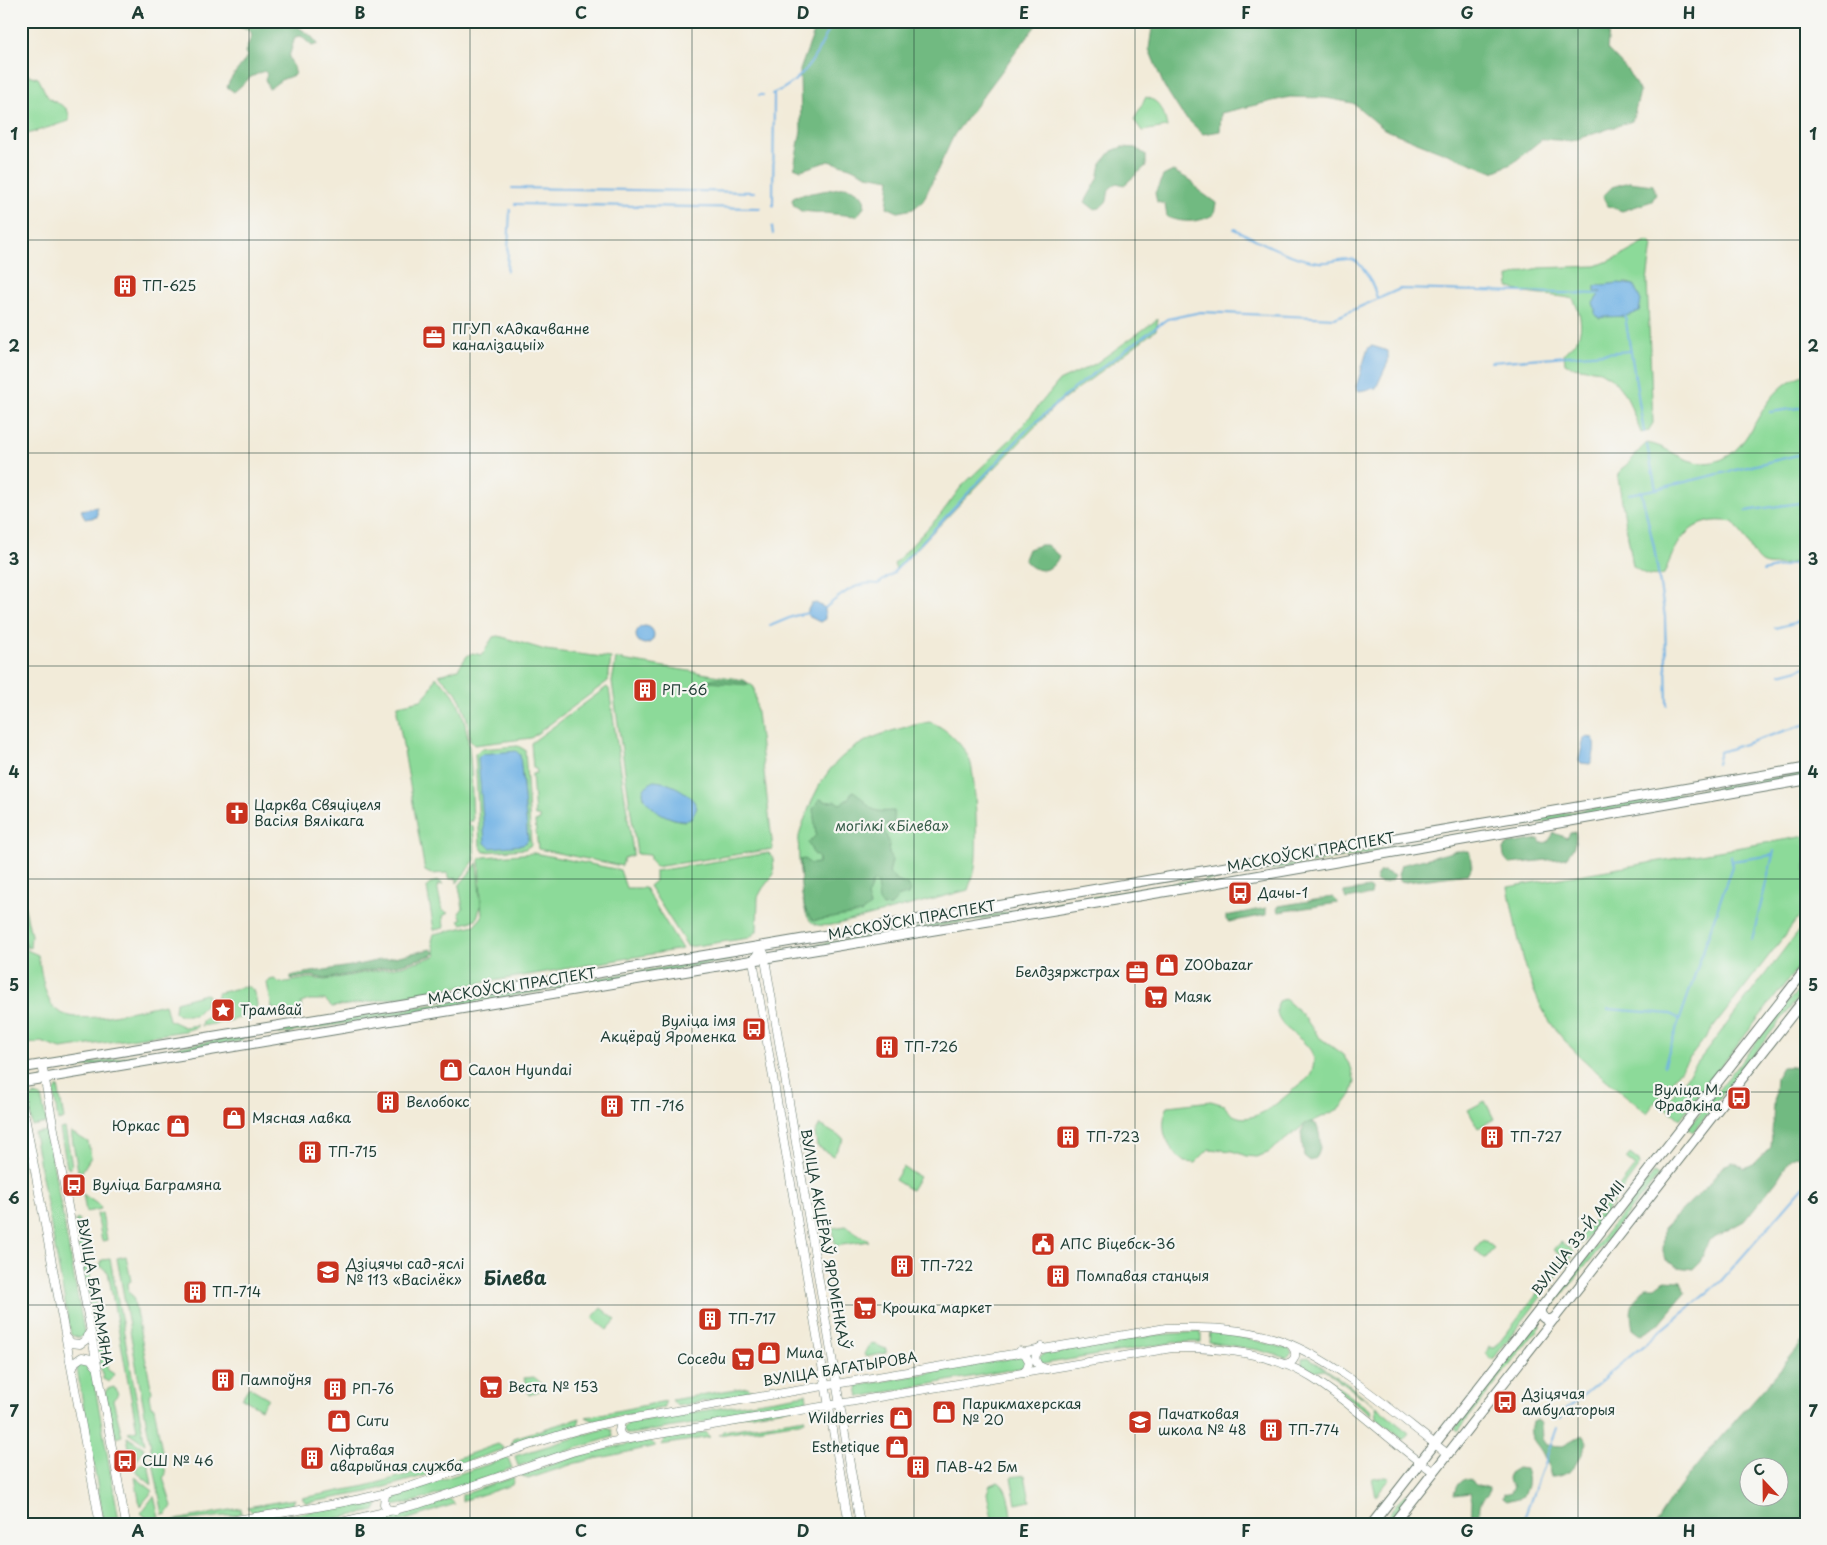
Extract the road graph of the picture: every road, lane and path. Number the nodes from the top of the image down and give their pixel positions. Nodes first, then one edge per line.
1 (1806, 768) edge
2 (1806, 780) edge
3 (1038, 900) junction
4 (1040, 912) junction
5 (763, 946) junction
6 (765, 958) junction
7 (753, 960) junction
8 (1806, 969) edge
9 (1806, 997) edge
10 (267, 1027) junction
11 (270, 1040) junction
12 (42, 1064) junction
13 (21, 1068) edge
14 (45, 1078) junction
15 (21, 1082) edge
16 (21, 1095) edge
17 (1541, 1307) junction
18 (1555, 1318) junction
19 (1530, 1321) junction
20 (89, 1331) junction
21 (1544, 1331) junction
22 (66, 1336) junction
23 (1291, 1345) junction
24 (1042, 1347) junction
25 (1020, 1351) junction
26 (1310, 1355) junction
27 (1284, 1364) junction
28 (96, 1366) junction
29 (1046, 1369) junction
30 (73, 1370) junction
31 (1301, 1372) junction
32 (1023, 1373) junction
33 (837, 1382) junction
34 (825, 1384) junction
35 (840, 1405) junction
36 (829, 1406) junction
37 (626, 1419) junction
38 (606, 1423) junction
39 (629, 1439) junction
40 (611, 1442) junction
41 (1434, 1443) junction
42 (1448, 1454) junction
43 (1420, 1462) junction
44 (1434, 1472) junction
45 (390, 1491) junction
46 (371, 1496) junction
47 (395, 1511) junction
48 (375, 1516) junction
49 (100, 1524) edge
50 (126, 1524) edge
51 (213, 1524) edge
52 (334, 1524) edge
53 (849, 1524) edge
54 (860, 1524) edge
55 (1372, 1524) edge
56 (1393, 1524) edge

1 - 3 main road, МАСКОЎСКІ ПРАСПЕКТ
2 - 4 main road, МАСКОЎСКІ ПРАСПЕКТ
3 - 4 main road
3 - 5 main road, МАСКОЎСКІ ПРАСПЕКТ
4 - 6 main road, МАСКОЎСКІ ПРАСПЕКТ
5 - 6 street, ВУЛІЦА АКЦЁРАЎ ЯРОМЕНКАЎ
5 - 7 street
5 - 10 main road, МАСКОЎСКІ ПРАСПЕКТ
6 - 7 main road, МАСКОЎСКІ ПРАСПЕКТ
6 - 33 street, ВУЛІЦА АКЦЁРАЎ ЯРОМЕНКАЎ
7 - 11 main road, МАСКОЎСКІ ПРАСПЕКТ
7 - 34 street, ВУЛІЦА АКЦЁРАЎ ЯРОМЕНКАЎ
8 - 17 main road, ВУЛІЦА 33-Й АРМІІ
9 - 18 main road
10 - 11 main road
10 - 12 main road, МАСКОЎСКІ ПРАСПЕКТ
11 - 14 main road, МАСКОЎСКІ ПРАСПЕКТ
12 - 13 main road, МАСКОЎСКІ ПРАСПЕКТ
12 - 14 street, ВУЛІЦА БАГРАМЯНА
14 - 15 main road, МАСКОЎСКІ ПРАСПЕКТ
14 - 20 street, ВУЛІЦА БАГРАМЯНА
16 - 22 street
17 - 18 main road
17 - 19 main road, ВУЛІЦА 33-Й АРМІІ
18 - 21 main road
19 - 21 main road
19 - 41 main road, ВУЛІЦА 33-Й АРМІІ
20 - 22 street
20 - 28 street, ВУЛІЦА БАГРАМЯНА
21 - 42 main road
22 - 30 street
23 - 24 street, ВУЛІЦА БАГАТЫРОВА
23 - 26 street, ВУЛІЦА БАГАТЫРОВА
23 - 27 street
24 - 25 street, ВУЛІЦА БАГАТЫРОВА
24 - 29 street
25 - 32 street
25 - 33 street, ВУЛІЦА БАГАТЫРОВА
26 - 31 street
26 - 41 street, ВУЛІЦА БАГАТЫРОВА
27 - 29 street
27 - 31 street
28 - 30 street
28 - 50 street, ВУЛІЦА БАГРАМЯНА
29 - 32 street
30 - 49 street
31 - 43 street
32 - 35 street
33 - 34 street, ВУЛІЦА БАГАТЫРОВА
33 - 35 street, ВУЛІЦА АКЦЁРАЎ ЯРОМЕНКАЎ
34 - 36 street, ВУЛІЦА АКЦЁРАЎ ЯРОМЕНКАЎ
34 - 37 street, ВУЛІЦА БАГАТЫРОВА
35 - 36 street
35 - 54 street, ВУЛІЦА АКЦЁРАЎ ЯРОМЕНКАЎ
36 - 39 street
36 - 53 street, ВУЛІЦА АКЦЁРАЎ ЯРОМЕНКАЎ
37 - 38 street, ВУЛІЦА БАГАТЫРОВА
37 - 39 street
38 - 40 street
38 - 45 street, ВУЛІЦА БАГАТЫРОВА
39 - 40 street
40 - 47 street
41 - 42 street, ВУЛІЦА БАГАТЫРОВА
41 - 43 main road, ВУЛІЦА 33-Й АРМІІ
42 - 44 main road
43 - 44 street
43 - 55 main road, ВУЛІЦА 33-Й АРМІІ
44 - 56 main road
45 - 46 street, ВУЛІЦА БАГАТЫРОВА
45 - 47 street
46 - 48 street
46 - 51 street, ВУЛІЦА БАГАТЫРОВА
47 - 48 street
48 - 52 street

